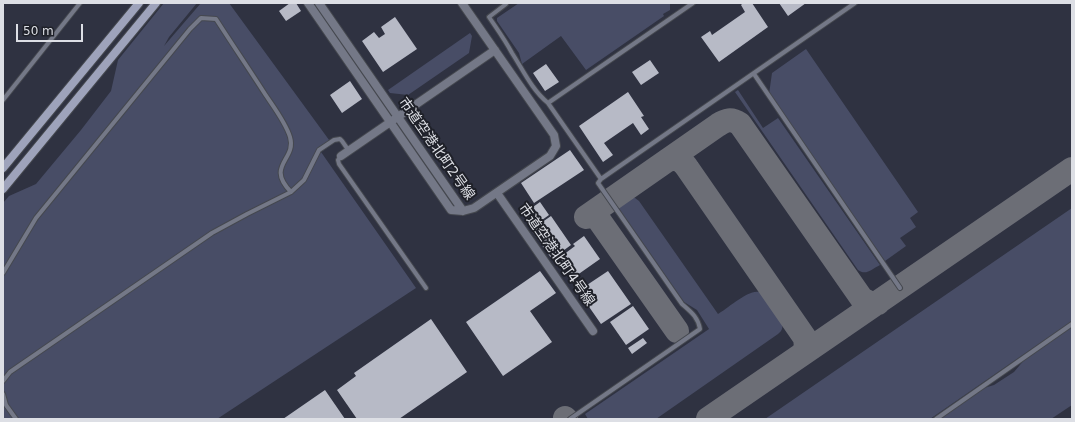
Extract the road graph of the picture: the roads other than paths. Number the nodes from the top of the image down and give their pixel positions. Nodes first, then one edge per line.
1 (80, 3) edge
2 (139, 3) edge
3 (156, 3) edge
4 (308, 3) edge
5 (319, 3) edge
6 (462, 3) edge
7 (684, 3) edge
8 (693, 3) edge
9 (855, 3) edge
10 (506, 4) dead end
11 (687, 7) junction
12 (495, 50) junction
13 (754, 74) junction
14 (3, 100) edge
15 (548, 103) junction
16 (394, 120) junction
17 (349, 151) junction
18 (341, 156) joint
19 (3, 168) edge
20 (601, 179) junction
21 (3, 188) edge
22 (291, 192) junction
23 (497, 193) junction
24 (3, 273) edge
25 (426, 288) dead end
26 (900, 288) dead end
27 (1072, 324) edge
28 (594, 332) dead end
29 (3, 380) edge
30 (3, 394) edge
31 (16, 419) edge
32 (570, 419) edge
33 (936, 419) edge

1 - 14 lane
2 - 19 main road
3 - 21 main road
4 - 16 street
5 - 16 street, 市道空港北町2号線
6 - 12 street, 市道空港北町2号線
7 - 11 lane
8 - 11 lane
9 - 13 lane
10 - 15 lane
11 - 15 lane
12 - 16 street
12 - 23 street, 市道空港北町2号線
13 - 20 lane
13 - 26 lane
15 - 20 lane
16 - 17 street
16 - 23 street, 市道空港北町2号線
17 - 18 street
17 - 22 lane
18 - 25 lane
20 - 32 lane
22 - 24 lane
22 - 29 lane
23 - 28 street, 市道空港北町4号線
27 - 33 lane
30 - 31 lane

